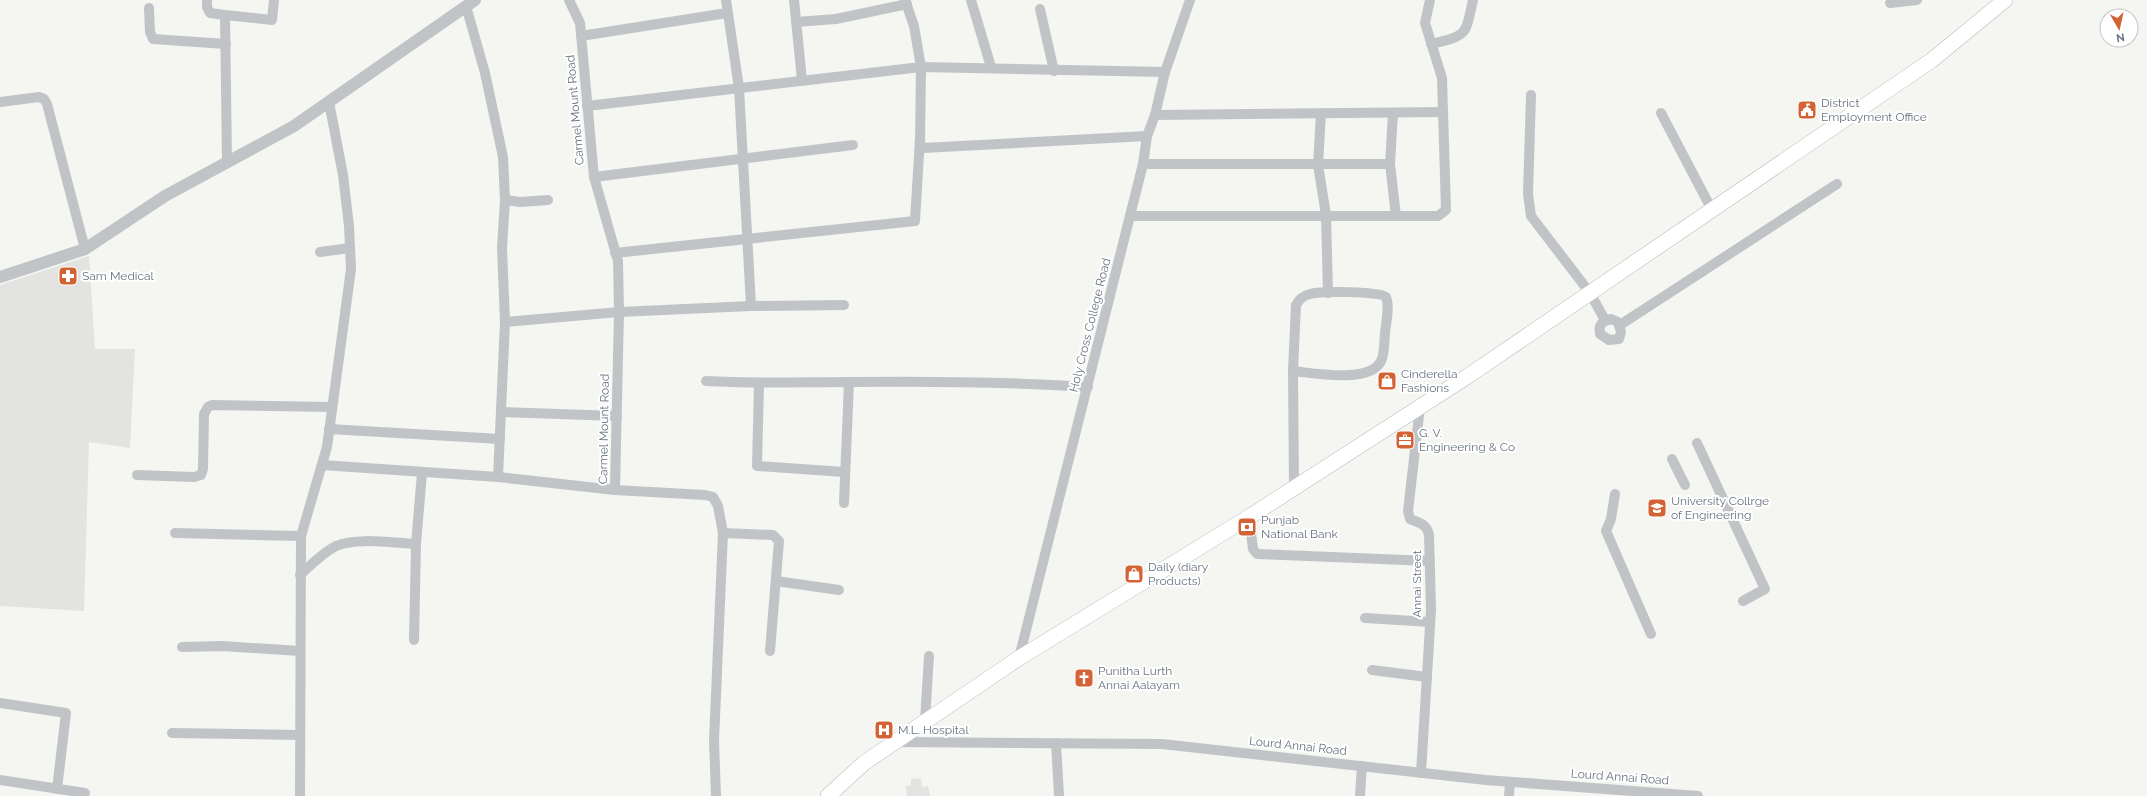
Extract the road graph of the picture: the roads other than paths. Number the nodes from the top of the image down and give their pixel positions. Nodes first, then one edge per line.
1 (207, 0) edge
2 (274, 0) edge
3 (569, 0) edge
4 (726, 0) edge
5 (794, 0) edge
6 (971, 0) edge
7 (1190, 0) edge
8 (1430, 0) edge
9 (1473, 0) edge
10 (1917, 0) edge
11 (2005, 0) edge
12 (906, 2) edge
13 (471, 3) edge
14 (1890, 3) dead end
15 (149, 8) dead end
16 (1040, 9) dead end
17 (727, 13) junction
18 (225, 15) junction
19 (796, 22) junction
20 (581, 36) junction
21 (226, 44) junction
22 (1431, 44) junction
23 (921, 67) junction
24 (991, 67) junction
25 (1054, 71) junction
26 (1165, 72) junction
27 (802, 80) junction
28 (739, 88) junction
29 (1531, 95) dead end
30 (0, 102) edge
31 (329, 102) junction
32 (588, 106) junction
33 (1443, 112) junction
34 (1321, 113) junction
35 (1393, 113) junction
36 (1661, 113) dead end
37 (1154, 115) junction
38 (1147, 136) junction
39 (920, 138) junction
40 (853, 145) dead end
41 (744, 158) junction
42 (227, 163) junction
43 (1143, 164) junction
44 (1390, 164) junction
45 (1318, 165) junction
46 (594, 177) junction
47 (1837, 184) dead end
48 (505, 200) junction
49 (548, 200) dead end
50 (1712, 210) junction
51 (1130, 216) junction
52 (1326, 216) junction
53 (1396, 216) junction
54 (748, 238) junction
55 (350, 248) junction
56 (85, 249) junction
57 (320, 252) dead end
58 (615, 253) junction
59 (0, 277) edge
60 (1328, 293) junction
61 (1590, 293) junction
62 (844, 305) dead end
63 (751, 306) junction
64 (619, 312) junction
65 (1604, 320) junction
66 (505, 322) junction
67 (1620, 325) junction
68 (1293, 371) junction
69 (706, 381) dead end
70 (849, 382) junction
71 (759, 384) junction
72 (1088, 387) junction
73 (332, 407) junction
74 (1420, 408) junction
75 (502, 412) junction
76 (617, 416) junction
77 (329, 428) junction
78 (500, 439) junction
79 (1697, 443) dead end
80 (1672, 458) dead end
81 (322, 465) junction
82 (844, 472) junction
83 (422, 473) junction
84 (137, 475) dead end
85 (498, 477) junction
86 (1685, 485) dead end
87 (1294, 488) junction
88 (615, 490) junction
89 (1615, 494) dead end
90 (844, 503) dead end
91 (1249, 517) junction
92 (175, 533) dead end
93 (722, 533) junction
94 (301, 536) junction
95 (416, 544) junction
96 (1430, 561) junction
97 (300, 575) junction
98 (776, 581) junction
99 (838, 590) dead end
100 (1743, 601) dead end
101 (1365, 618) dead end
102 (1430, 622) junction
103 (1651, 634) dead end
104 (414, 640) dead end
105 (182, 647) dead end
106 (300, 651) junction
107 (770, 651) dead end
108 (929, 656) dead end
109 (1019, 658) junction
110 (1372, 670) dead end
111 (1427, 677) junction
112 (0, 703) edge
113 (926, 720) junction
114 (172, 732) dead end
115 (300, 735) junction
116 (895, 742) junction
117 (1056, 743) junction
118 (1362, 766) junction
119 (1420, 773) junction
120 (0, 780) edge
121 (1510, 782) junction
122 (57, 789) junction
123 (1588, 792) edge
124 (85, 793) dead end
125 (300, 796) edge
126 (716, 796) edge
127 (828, 796) edge
128 (1059, 796) edge
129 (1360, 796) edge
130 (1509, 796) edge
131 (1698, 796) edge

1 - 18 street
2 - 18 street
3 - 20 street, Carmel Mount Road
4 - 17 street
5 - 19 street
6 - 24 street
7 - 26 street, Holy Cross College Road
8 - 22 street
9 - 22 street
10 - 14 street
11 - 50 main road
12 - 19 street
12 - 23 street
13 - 31 street
13 - 48 street
15 - 21 street
16 - 25 street
17 - 20 street
17 - 28 street
18 - 21 street
19 - 27 street
20 - 32 street, Carmel Mount Road
21 - 42 street
22 - 33 street
23 - 24 street
23 - 27 street
23 - 39 street
24 - 25 street
25 - 26 street
26 - 37 street, Holy Cross College Road
27 - 28 street
28 - 32 street
28 - 41 street
29 - 61 street
30 - 56 street
31 - 42 street
31 - 55 street
32 - 46 street, Carmel Mount Road
33 - 35 street
33 - 53 street
34 - 35 street
34 - 37 street
34 - 45 street
35 - 44 street
36 - 50 street
37 - 38 street, Holy Cross College Road
38 - 39 street
38 - 43 street, Holy Cross College Road
39 - 54 street
40 - 41 street
41 - 46 street
41 - 54 street
42 - 56 street
43 - 45 street
43 - 51 street, Holy Cross College Road
44 - 45 street
44 - 53 street
45 - 52 street
46 - 58 street, Carmel Mount Road
47 - 67 street
48 - 49 street
48 - 66 street
50 - 61 main road
51 - 52 street
51 - 72 street, Holy Cross College Road
52 - 53 street
52 - 60 street
54 - 58 street
54 - 63 street
55 - 57 street
55 - 73 street
56 - 59 street
58 - 64 street, Carmel Mount Road
60 - 68 street
60 - 68 street
61 - 65 street
61 - 74 main road
62 - 63 street
63 - 64 street
64 - 66 street
64 - 76 street, Carmel Mount Road
65 - 67 street
65 - 67 street
66 - 75 street
68 - 87 street
69 - 71 street
70 - 71 street
70 - 72 street
70 - 82 street
71 - 82 street
72 - 109 street, Holy Cross College Road
73 - 77 street
73 - 84 street
74 - 87 main road
74 - 96 street, Annai Street
75 - 76 street
75 - 78 street
76 - 88 street, Carmel Mount Road
77 - 78 street
77 - 81 street
78 - 85 street
79 - 100 street
80 - 86 street
81 - 83 street
81 - 94 street
82 - 90 street
83 - 85 street
83 - 95 street
85 - 88 street
87 - 91 main road
88 - 93 street, Carmel Mount Road
89 - 103 street
91 - 96 street
91 - 109 main road
92 - 94 street
93 - 98 street
93 - 126 street, Carmel Mount Road
94 - 97 street
95 - 97 street
95 - 104 street
96 - 102 street, Annai Street
97 - 106 street
98 - 99 street
98 - 107 street
101 - 102 street
102 - 111 street, Annai Street
105 - 106 street
106 - 115 street
108 - 113 street
109 - 113 main road
110 - 111 street
111 - 119 street, Annai Street
112 - 122 street
113 - 116 main road
114 - 115 street
115 - 125 street
116 - 117 street, Lourd Annai Road
116 - 127 main road
117 - 118 street, Lourd Annai Road
117 - 128 street
118 - 119 street, Lourd Annai Road
118 - 129 street
119 - 121 street, Lourd Annai Road
120 - 122 street
121 - 123 street, Lourd Annai Road
121 - 130 street
122 - 124 street
123 - 131 street, Lourd Annai Road

